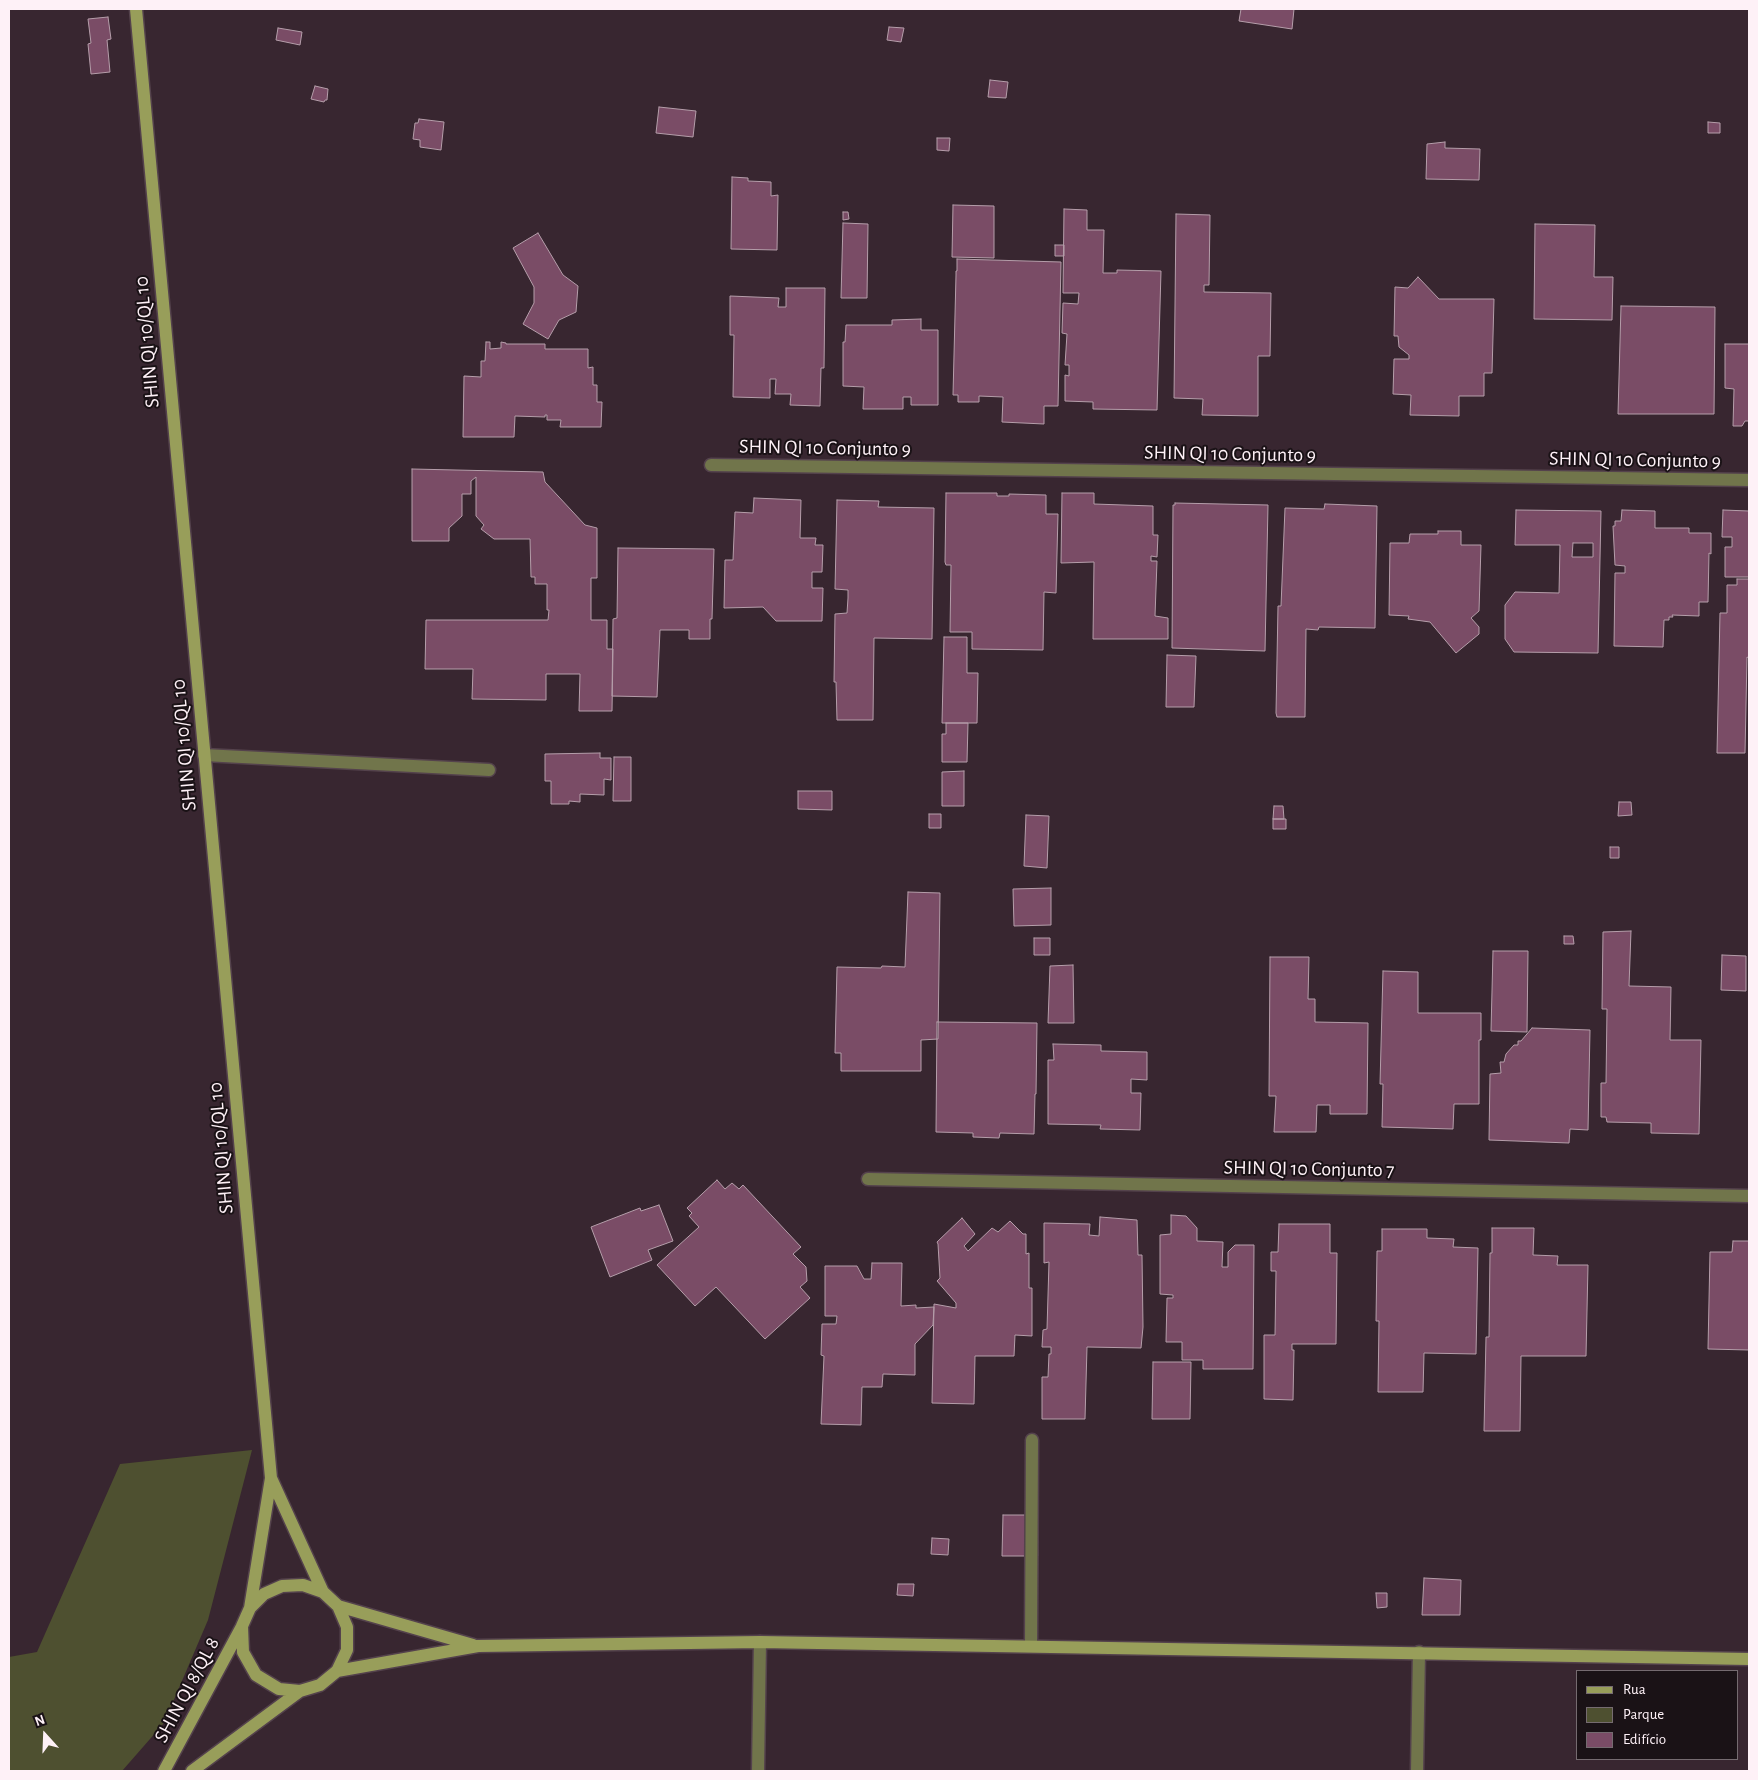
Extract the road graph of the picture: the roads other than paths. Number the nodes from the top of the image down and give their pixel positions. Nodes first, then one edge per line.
1 (136, 9) edge
2 (711, 465) dead end
3 (1749, 480) edge
4 (204, 755) junction
5 (489, 770) dead end
6 (868, 1179) dead end
7 (1749, 1196) edge
8 (1032, 1440) dead end
9 (271, 1478) junction
10 (323, 1592) junction
11 (338, 1606) junction
12 (250, 1608) junction
13 (242, 1626) junction
14 (760, 1642) junction
15 (478, 1646) junction
16 (1031, 1646) junction
17 (1419, 1652) junction
18 (1749, 1659) edge
19 (337, 1671) junction
20 (300, 1691) junction
21 (164, 1771) edge
22 (192, 1771) edge
23 (758, 1771) edge
24 (1417, 1771) edge

1 - 4 street, SHIN QI 10/QL 10
2 - 3 street, SHIN QI 10 Conjunto 9
4 - 5 street
4 - 9 street, SHIN QI 10/QL 10
6 - 7 street, SHIN QI 10 Conjunto 7
8 - 16 street
9 - 10 street, SHIN QI 10/QL 10
9 - 12 street, SHIN QI 10/QL 10
10 - 11 street
10 - 12 street
11 - 15 street
11 - 19 street
12 - 13 street
13 - 20 street
13 - 21 street, SHIN QI 8/QL 8
14 - 15 street
14 - 16 street
14 - 23 street
15 - 19 street
16 - 17 street
17 - 18 street
17 - 24 street
19 - 20 street
20 - 22 street

